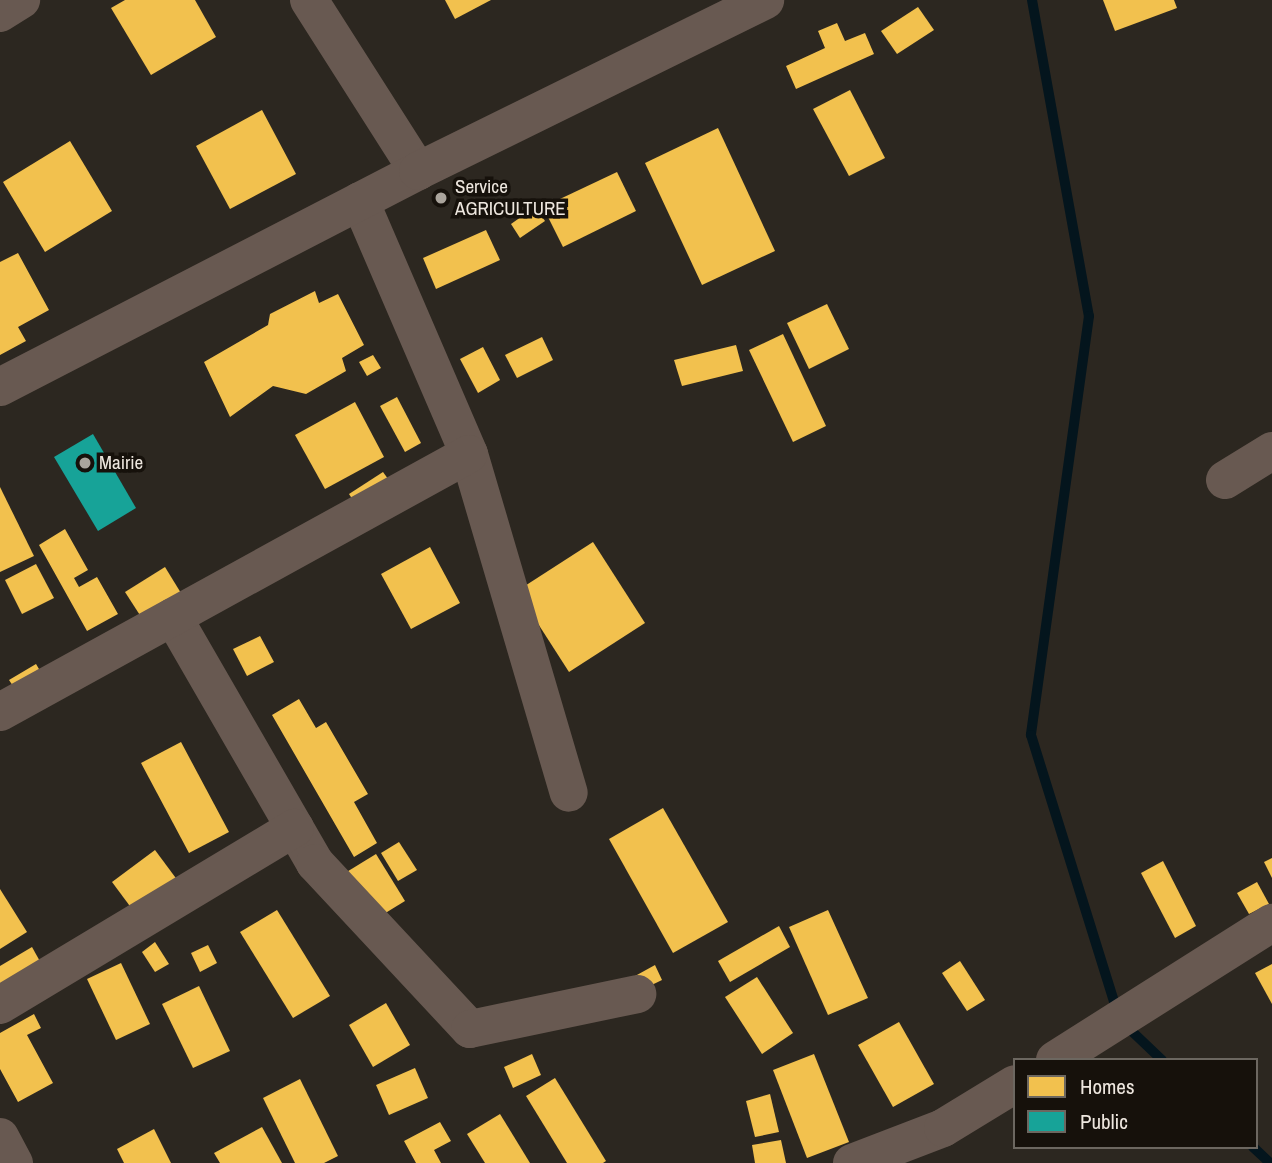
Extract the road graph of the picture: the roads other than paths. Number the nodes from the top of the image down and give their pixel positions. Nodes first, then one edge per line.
1 (21, 0) edge
2 (309, 0) edge
3 (765, 0) edge
4 (720, 8) edge
5 (0, 13) edge
6 (418, 171) junction
7 (360, 201) junction
8 (0, 387) edge
9 (1272, 451) edge
10 (469, 454) junction
11 (1225, 480) dead end
12 (173, 617) junction
13 (0, 712) edge
14 (569, 793) dead end
15 (295, 828) junction
16 (1272, 923) edge
17 (637, 994) dead end
18 (0, 1005) edge
19 (1058, 1058) edge
20 (1013, 1085) edge
21 (0, 1137) edge
22 (14, 1163) edge
23 (852, 1163) edge

1 - 5 street
2 - 6 street
3 - 4 street
4 - 6 street
6 - 7 street
7 - 8 street
7 - 10 street
9 - 11 street
10 - 12 street
10 - 14 street
12 - 13 street
12 - 15 street
15 - 17 street
15 - 18 street
16 - 19 street
20 - 23 street
21 - 22 street

